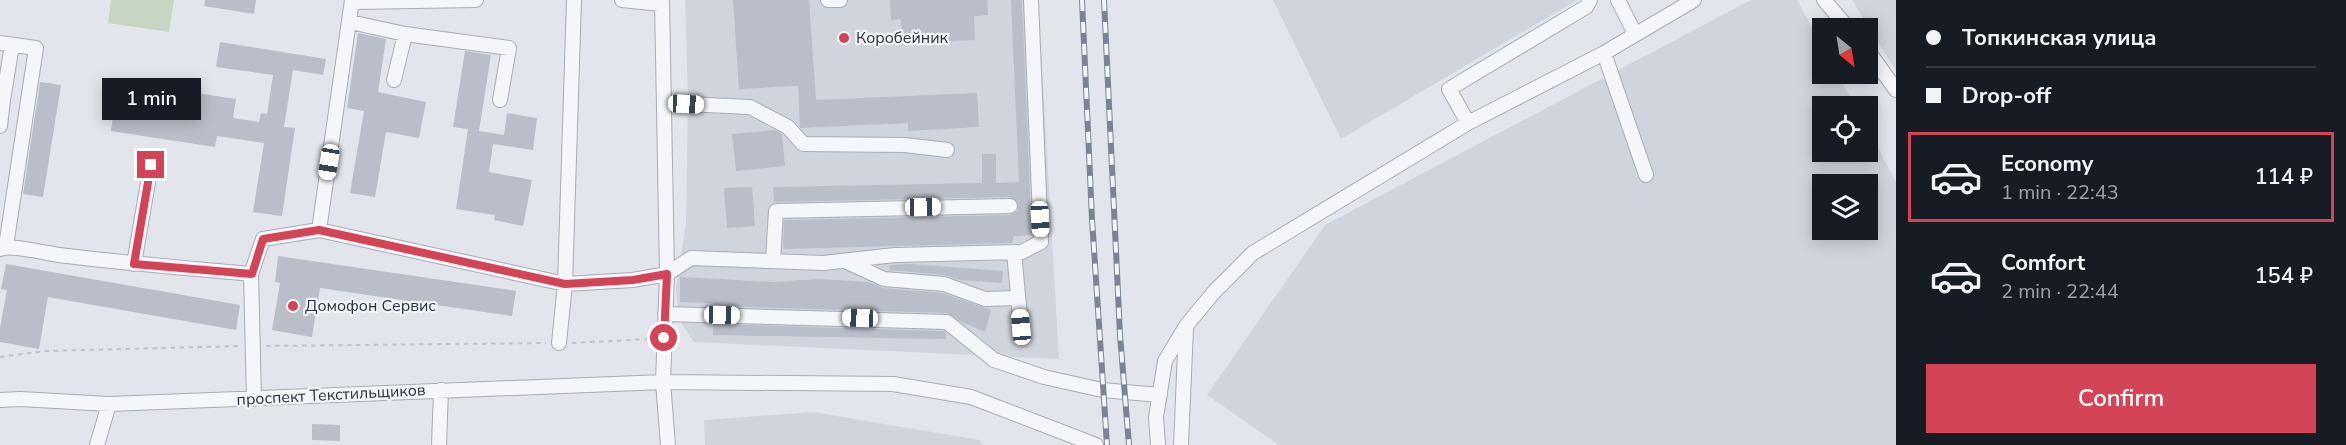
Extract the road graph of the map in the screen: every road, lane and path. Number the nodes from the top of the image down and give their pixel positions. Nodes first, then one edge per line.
1 (476, 0) edge
2 (574, 0) edge
3 (622, 0) edge
4 (828, 0) edge
5 (840, 0) edge
6 (1031, 0) edge
7 (1590, 0) edge
8 (1618, 0) edge
9 (1694, 0) edge
10 (1824, 0) edge
11 (352, 1) edge
12 (662, 2) edge
13 (1839, 18) edge
14 (350, 22) junction
15 (405, 34) junction
16 (1635, 34) junction
17 (6, 44) edge
18 (1604, 53) junction
19 (1878, 65) edge
20 (394, 80) dead end
21 (1896, 90) edge
22 (2, 99) edge
23 (500, 100) dead end
24 (664, 103) junction
25 (1468, 123) junction
26 (0, 126) edge
27 (947, 150) dead end
28 (151, 165) dead end
29 (1646, 175) dead end
30 (1010, 206) dead end
31 (319, 230) junction
32 (3, 247) edge
33 (1014, 252) junction
34 (773, 261) junction
35 (845, 261) junction
36 (134, 264) junction
37 (252, 274) junction
38 (667, 274) junction
39 (565, 284) junction
40 (1018, 298) junction
41 (665, 314) junction
42 (1186, 326) junction
43 (1021, 327) dead end
44 (664, 338) junction
45 (559, 343) junction
46 (254, 346) junction
47 (0, 357) edge
48 (663, 382) junction
49 (441, 390) junction
50 (1160, 396) junction
51 (254, 399) junction
52 (0, 400) edge
53 (109, 404) junction
54 (97, 445) edge
55 (439, 445) edge
56 (668, 445) edge
57 (1096, 445) edge
58 (1158, 445) edge
59 (1181, 445) edge

1 - 11 street
2 - 39 street
3 - 12 street
4 - 5 street
6 - 33 street
7 - 25 street
8 - 16 street
9 - 16 street
10 - 13 street
11 - 14 street
12 - 24 street
14 - 15 street
14 - 31 street
15 - 20 street
15 - 23 street
16 - 18 street
17 - 22 street
17 - 32 street
18 - 25 street
18 - 29 street
19 - 21 street
22 - 26 street
24 - 27 street
24 - 38 street
25 - 42 street
28 - 36 street
30 - 34 street
31 - 37 street
31 - 39 street
32 - 36 street
33 - 35 street
33 - 40 street
34 - 35 street
34 - 38 street
35 - 40 street
36 - 37 street
37 - 46 street
38 - 39 street
38 - 41 street
39 - 45 street
40 - 43 street
41 - 44 street
41 - 50 street
42 - 50 street
42 - 59 street
44 - 45 path
44 - 48 street
45 - 46 path
46 - 47 path
46 - 51 street
48 - 49 street, проспект Текстильщиков
48 - 56 street
48 - 57 street, проспект Текстильщиков
49 - 51 street, проспект Текстильщиков
49 - 55 street
50 - 58 street
51 - 53 street, проспект Текстильщиков
52 - 53 street, проспект Текстильщиков
53 - 54 street

